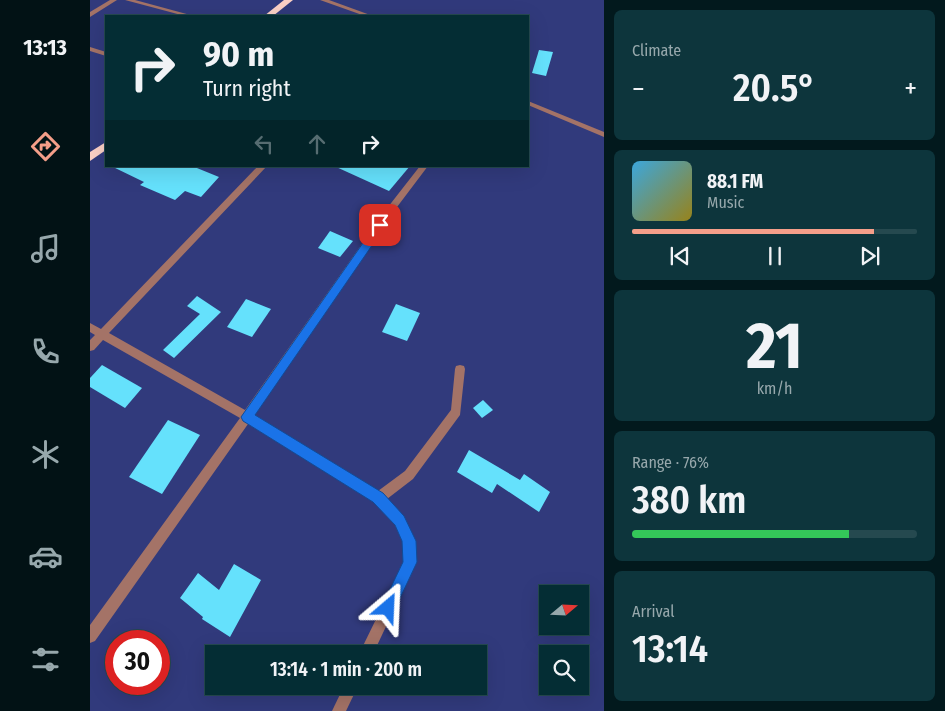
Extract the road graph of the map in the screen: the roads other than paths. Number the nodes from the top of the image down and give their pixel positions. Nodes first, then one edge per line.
1 (114, 0) edge
2 (128, 0) edge
3 (289, 0) edge
4 (323, 0) edge
5 (90, 15) edge
6 (187, 15) edge
7 (269, 15) edge
8 (367, 15) edge
9 (90, 48) edge
10 (105, 54) edge
11 (529, 103) edge
12 (604, 135) edge
13 (105, 146) edge
14 (90, 158) edge
15 (262, 167) edge
16 (423, 167) edge
17 (90, 327) edge
18 (101, 333) junction
19 (90, 347) edge
20 (460, 369) dead end
21 (247, 417) junction
22 (378, 498) junction
23 (90, 636) edge
24 (370, 645) edge
25 (347, 695) edge
26 (339, 711) edge

1 - 5 street
2 - 6 street
3 - 7 highway
4 - 8 street
9 - 10 street
11 - 12 street
13 - 14 highway
15 - 18 street
16 - 21 street
17 - 18 street
18 - 19 street
18 - 21 street
20 - 22 street
21 - 22 street
21 - 23 street
22 - 24 street
25 - 26 street

